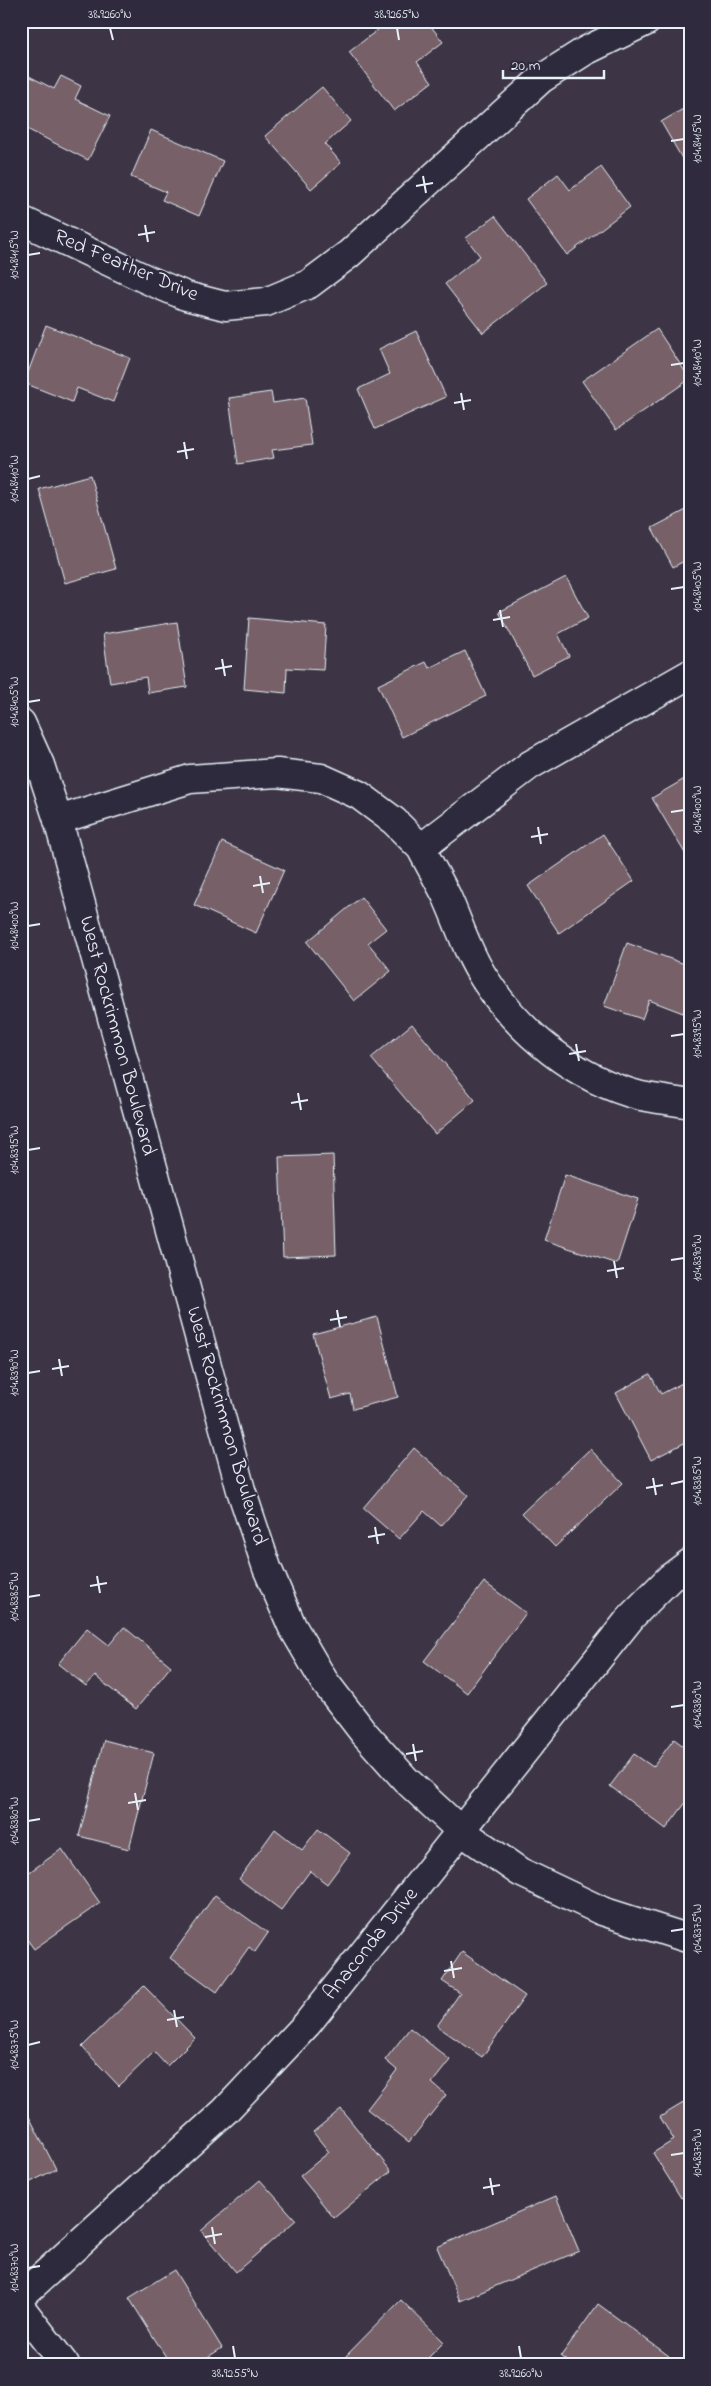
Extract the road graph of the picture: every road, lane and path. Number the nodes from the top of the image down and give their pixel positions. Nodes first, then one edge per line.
1 (647, 21) edge
2 (21, 220) edge
3 (690, 674) edge
4 (21, 723) edge
5 (58, 820) junction
6 (421, 848) junction
7 (690, 1104) edge
8 (690, 1563) edge
9 (461, 1831) junction
10 (690, 1939) edge
11 (21, 2296) edge
12 (21, 2308) edge
13 (65, 2365) edge

1 - 2 street, Red Feather Drive
3 - 6 street
4 - 5 street, West Rockrimmon Boulevard
5 - 6 street
5 - 9 street, West Rockrimmon Boulevard
6 - 7 street
8 - 9 street, Anaconda Drive
9 - 10 street, West Rockrimmon Boulevard
9 - 11 street, Anaconda Drive
12 - 13 street

